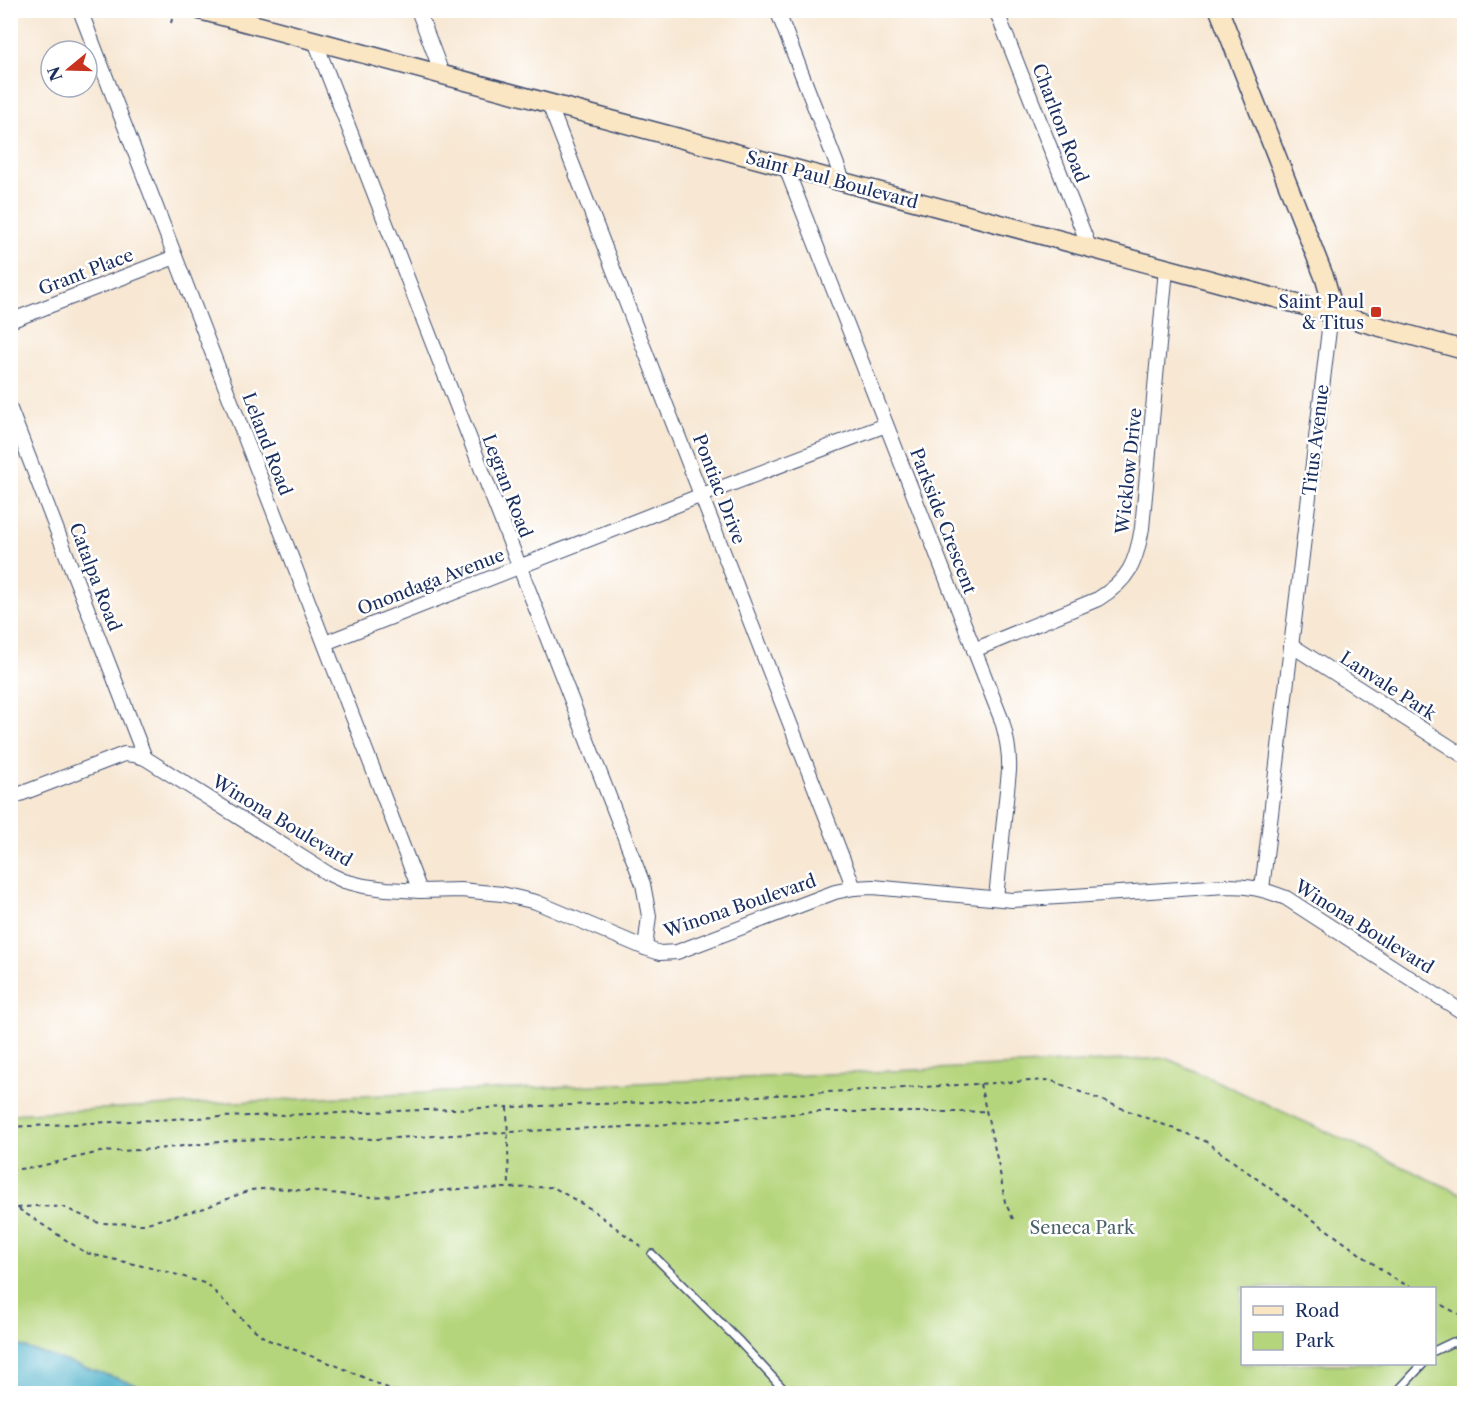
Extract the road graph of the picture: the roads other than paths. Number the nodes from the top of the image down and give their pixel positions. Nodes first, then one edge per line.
1 (80, 10) edge
2 (200, 10) edge
3 (418, 10) edge
4 (777, 10) edge
5 (996, 10) edge
6 (1219, 10) edge
7 (315, 41) junction
8 (444, 76) junction
9 (549, 104) junction
10 (786, 168) junction
11 (844, 183) junction
12 (1090, 249) junction
13 (175, 257) junction
14 (1167, 269) junction
15 (1331, 313) junction
16 (10, 321) edge
17 (1464, 350) edge
18 (10, 409) edge
19 (886, 425) junction
20 (702, 495) junction
21 (519, 567) junction
22 (325, 643) junction
23 (1292, 645) junction
24 (974, 650) junction
25 (1464, 756) edge
26 (145, 758) junction
27 (10, 798) edge
28 (854, 888) junction
29 (1262, 889) junction
30 (420, 891) junction
31 (996, 898) junction
32 (645, 948) junction
33 (1464, 1012) edge
34 (651, 1254) road end
35 (1464, 1347) edge
36 (1436, 1350) edge
37 (1422, 1365) edge
38 (788, 1394) edge
39 (1395, 1394) edge

1 - 13 street, Leland Road
2 - 7 main road, Saint Paul Boulevard
3 - 8 street
4 - 11 street
5 - 12 street, Charlton Road
6 - 15 main road, Titus Avenue
7 - 8 main road, Saint Paul Boulevard
7 - 21 street, Legran Road
8 - 9 main road, Saint Paul Boulevard
9 - 10 main road, Saint Paul Boulevard
9 - 20 street, Pontiac Drive
10 - 11 main road, Saint Paul Boulevard
10 - 19 street, Parkside Crescent
11 - 12 main road, Saint Paul Boulevard
12 - 14 main road, Saint Paul Boulevard
13 - 16 street, Grant Place
13 - 22 street, Leland Road
14 - 15 main road, Saint Paul Boulevard
14 - 24 street, Wicklow Drive
15 - 17 main road, Saint Paul Boulevard
15 - 23 street, Titus Avenue
18 - 26 street, Catalpa Road
19 - 20 street, Onondaga Avenue
19 - 24 street, Parkside Crescent
20 - 21 street, Onondaga Avenue
20 - 28 street, Pontiac Drive
21 - 22 street, Onondaga Avenue
21 - 32 street, Legran Road
22 - 30 street, Leland Road
23 - 25 street, Lanvale Park
23 - 29 street, Titus Avenue
24 - 31 street, Parkside Crescent
26 - 27 street
26 - 30 street, Winona Boulevard
28 - 31 street, Winona Boulevard
28 - 32 street, Winona Boulevard
29 - 31 street, Winona Boulevard
29 - 33 street, Winona Boulevard
30 - 32 street, Winona Boulevard
34 - 38 lane
35 - 36 lane
37 - 39 lane

